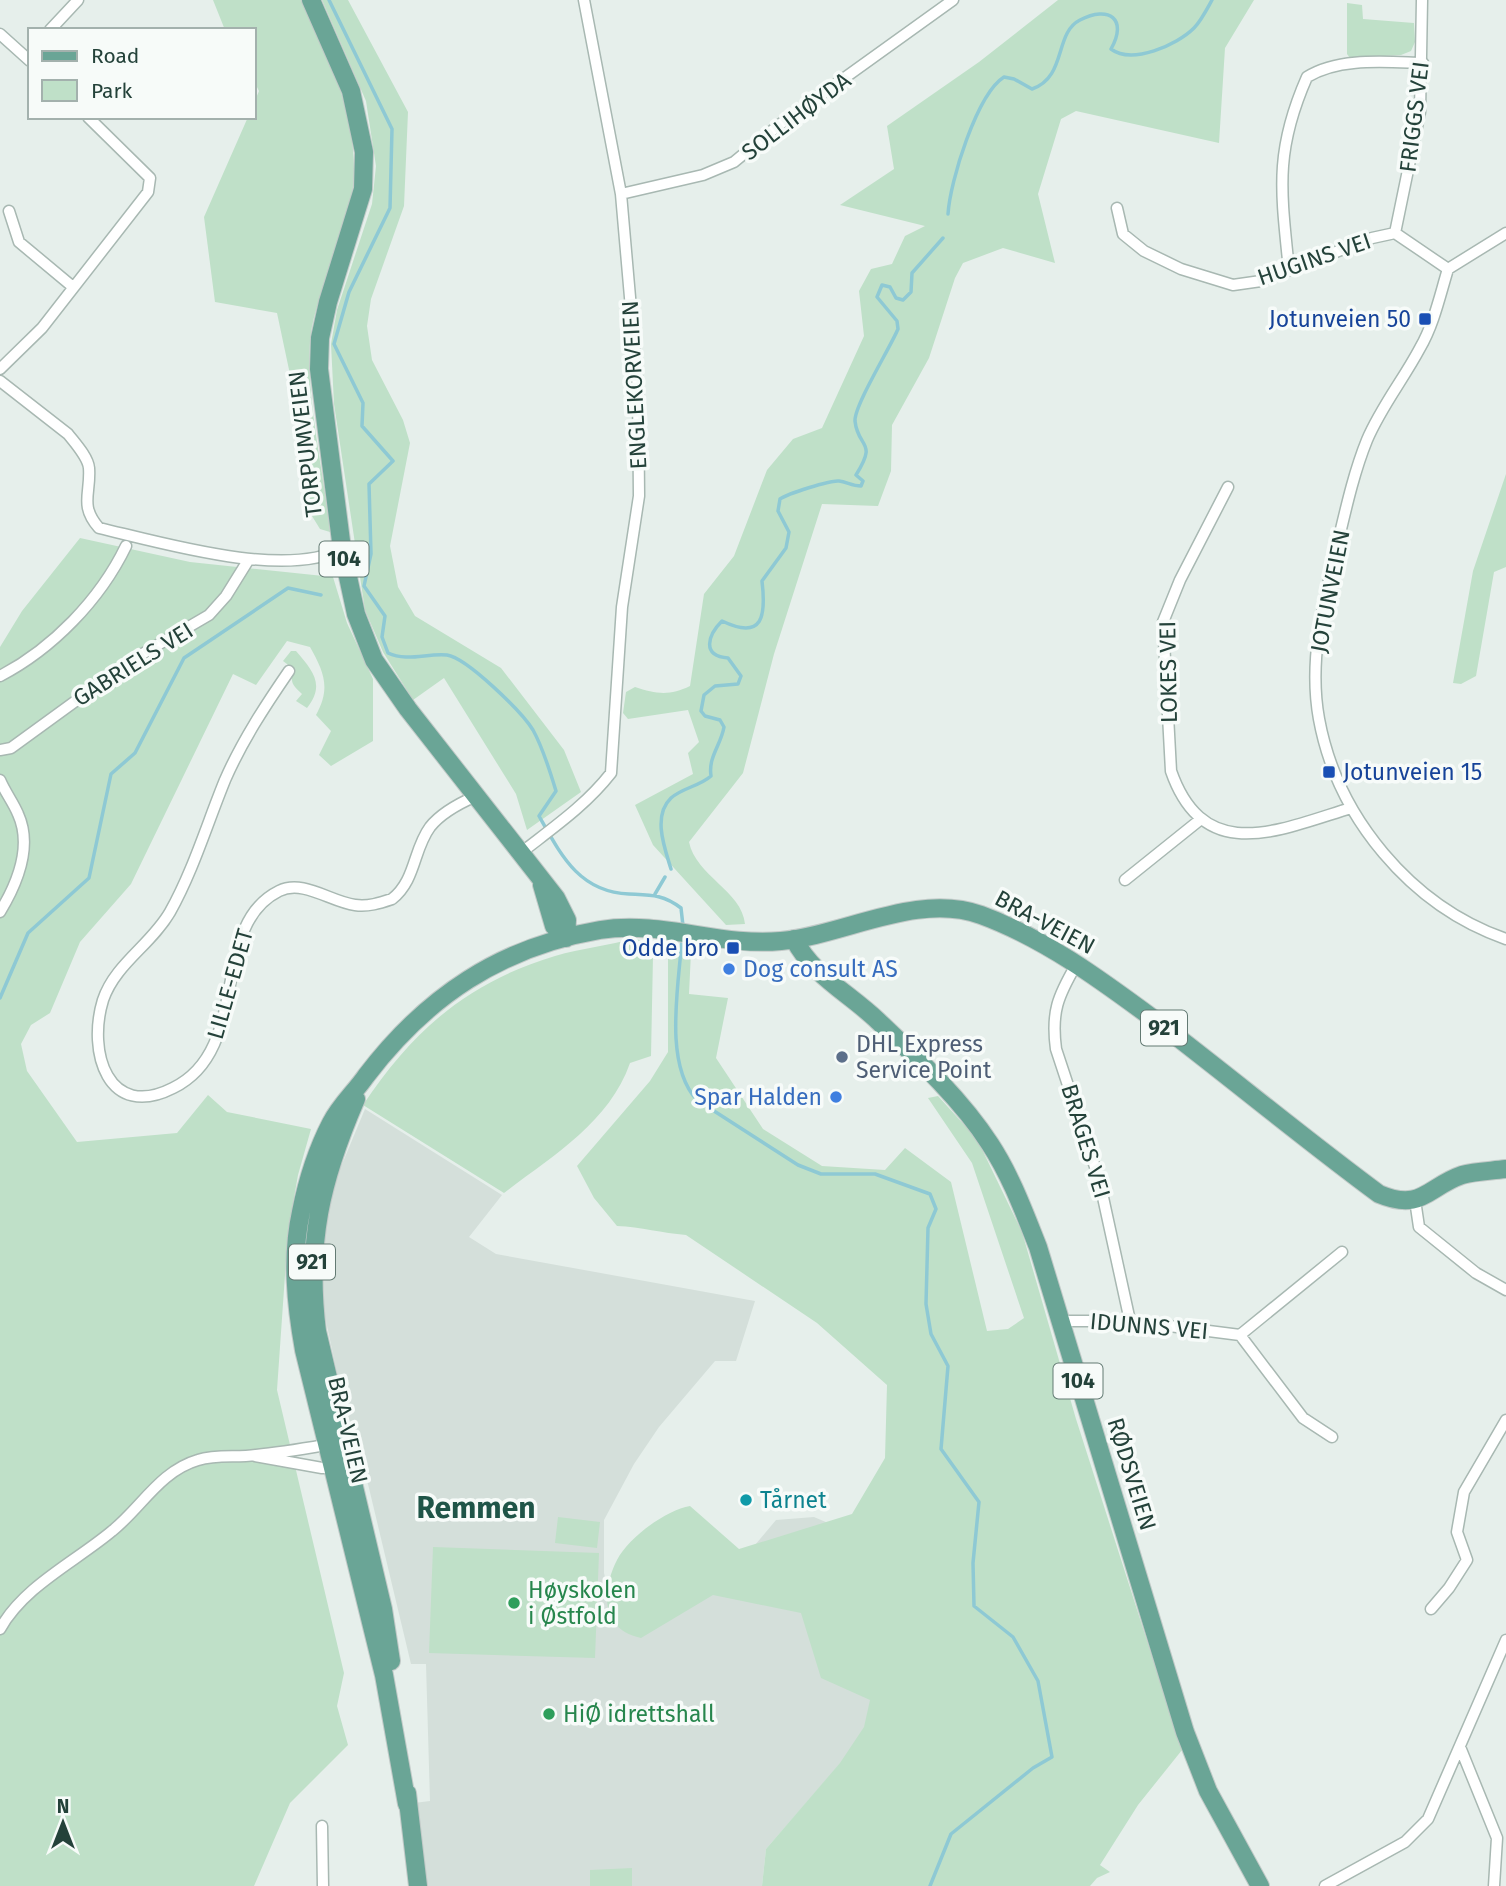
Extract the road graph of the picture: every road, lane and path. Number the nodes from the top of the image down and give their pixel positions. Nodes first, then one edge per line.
1 (78, 0) edge
2 (312, 0) edge
3 (584, 0) edge
4 (953, 0) edge
5 (1422, 0) edge
6 (52, 28) edge
7 (0, 34) edge
8 (28, 57) edge
9 (1423, 63) junction
10 (90, 119) edge
11 (621, 194) junction
12 (1117, 208) dead end
13 (9, 211) dead end
14 (1395, 233) junction
15 (1506, 233) edge
16 (1448, 269) junction
17 (1289, 270) junction
18 (73, 287) junction
19 (0, 369) edge
20 (0, 381) edge
21 (1228, 487) dead end
22 (126, 546) dead end
23 (342, 550) junction
24 (249, 559) junction
25 (289, 671) dead end
26 (0, 676) edge
27 (0, 750) edge
28 (0, 780) edge
29 (476, 796) junction
30 (1351, 808) junction
31 (1201, 820) junction
32 (529, 846) junction
33 (1125, 880) dead end
34 (0, 912) edge
35 (566, 938) junction
36 (794, 939) junction
37 (1506, 939) edge
38 (1076, 965) junction
39 (366, 1077) junction
40 (1506, 1169) edge
41 (1415, 1200) junction
42 (1342, 1252) dead end
43 (1506, 1290) edge
44 (1059, 1321) junction
45 (1130, 1321) junction
46 (1240, 1335) junction
47 (1506, 1420) edge
48 (1332, 1437) dead end
49 (325, 1445) junction
50 (346, 1452) junction
51 (255, 1456) junction
52 (331, 1468) junction
53 (1431, 1609) dead end
54 (0, 1629) edge
55 (1506, 1640) edge
56 (1460, 1747) junction
57 (407, 1804) junction
58 (322, 1826) dead end
59 (323, 1886) edge
60 (418, 1886) edge
61 (1259, 1886) edge
62 (1325, 1886) edge
63 (1494, 1886) edge

1 - 6 street
2 - 23 main road, TORPUMVEIEN / 104
3 - 11 street, ENGLEKORVEIEN
4 - 11 street, SOLLIHØYDA
5 - 9 street, FRIGGS VEI
7 - 8 street
9 - 14 street, FRIGGS VEI
9 - 17 street
10 - 18 street
11 - 32 street, ENGLEKORVEIEN
12 - 17 street, HUGINS VEI
13 - 18 street
14 - 16 street, HUGINS VEI
14 - 17 street, HUGINS VEI
15 - 16 street
16 - 30 street, JOTUNVEIEN
18 - 19 street
20 - 24 street
21 - 31 street, LOKES VEI
22 - 26 street
23 - 24 street
23 - 29 main road, TORPUMVEIEN / 104
24 - 27 street, GABRIELS VEI
25 - 29 street, LILLE-EDET
28 - 34 street
29 - 32 main road, TORPUMVEIEN / 104
30 - 31 street
30 - 37 street, JOTUNVEIEN
31 - 33 street
32 - 35 main road, TORPUMVEIEN / 104
35 - 36 main road, BRA-VEIEN
35 - 39 main road, BRA-VEIEN / 921
36 - 38 main road, BRA-VEIEN / 921
36 - 44 main road, RØDSVEIEN / 104
38 - 41 main road, BRA-VEIEN / 921
38 - 45 street, BRAGES VEI
39 - 49 main road, BRA-VEIEN / 921
39 - 50 main road, BRA-VEIEN / 921
40 - 41 main road
41 - 43 street
42 - 46 street, IDUNNS VEI
44 - 45 street, IDUNNS VEI
44 - 61 main road, RØDSVEIEN / 104
45 - 46 street, IDUNNS VEI
46 - 48 street, IDUNNS VEI
47 - 53 street
49 - 50 street
49 - 51 street
49 - 52 main road, BRA-VEIEN / 921
50 - 52 street
50 - 57 main road, BRA-VEIEN / 921
51 - 52 street
51 - 54 street
52 - 57 main road, BRA-VEIEN / 921
55 - 56 street
56 - 62 street
56 - 63 street
57 - 60 main road, BRA-VEIEN / 921
58 - 59 street

